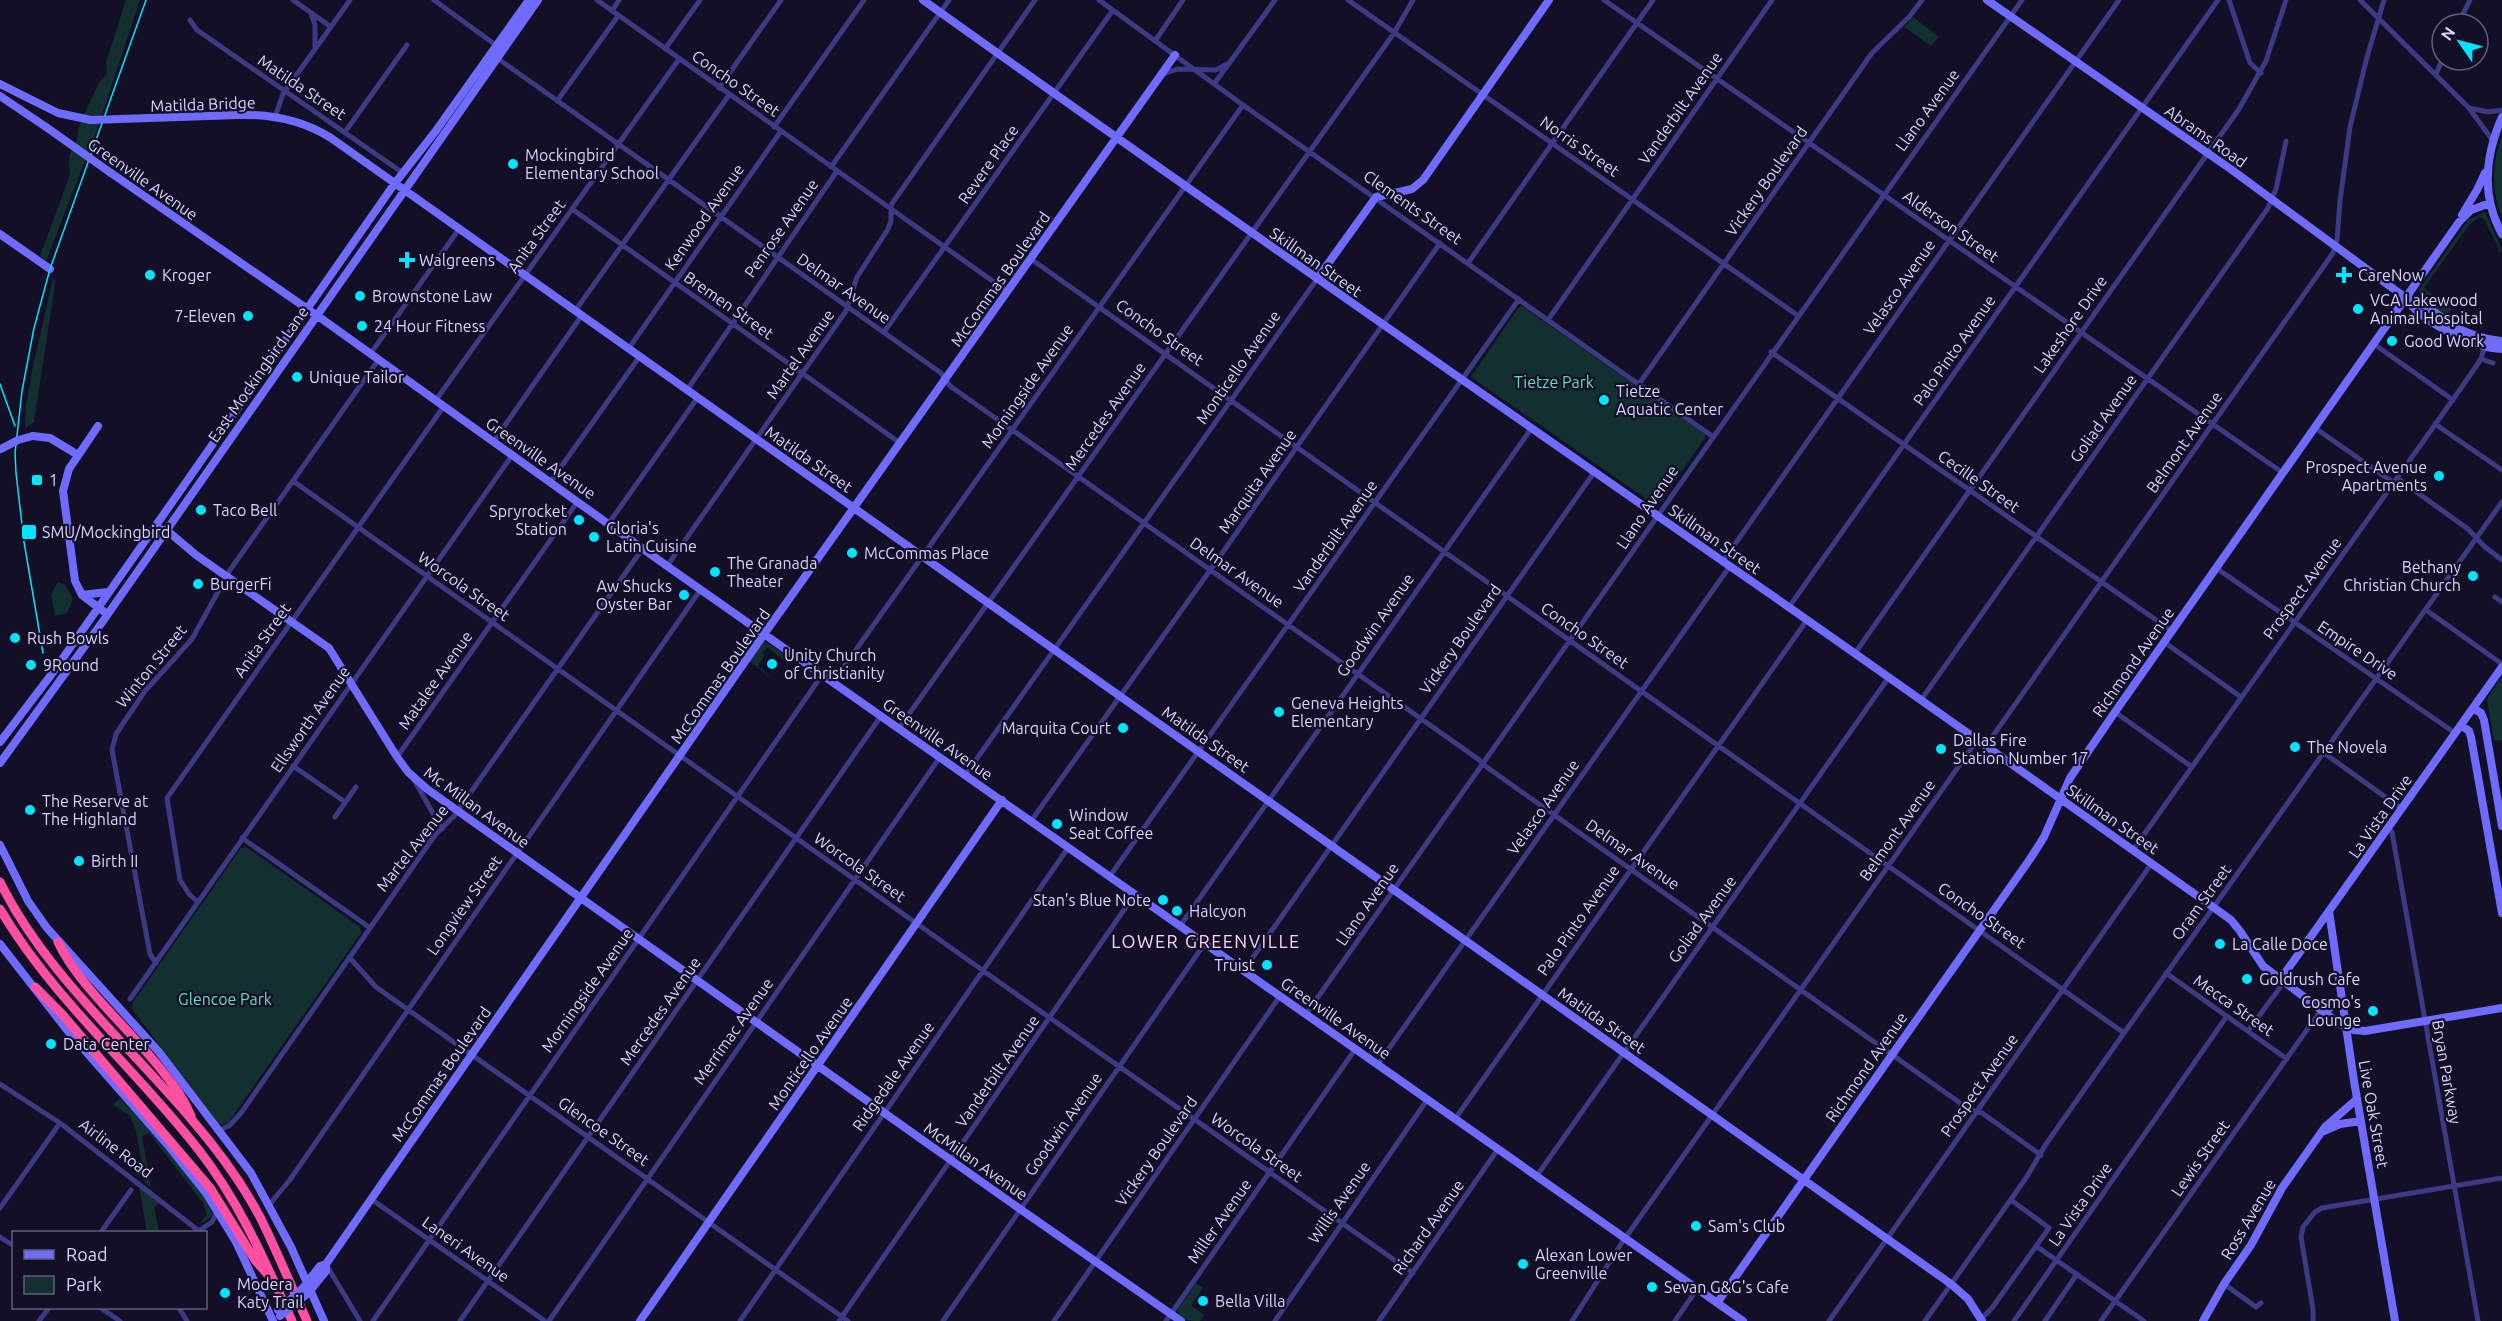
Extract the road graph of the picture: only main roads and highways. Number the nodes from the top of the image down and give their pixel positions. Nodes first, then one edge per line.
1 (0, 882) edge
2 (0, 909) edge
3 (58, 942) road end
4 (35, 987) road end
5 (193, 1120) junction
6 (276, 1284) junction
7 (292, 1321) edge
8 (307, 1321) edge

1 - 5 highway
2 - 6 highway
3 - 5 highway
4 - 6 highway
5 - 8 highway
6 - 7 highway

